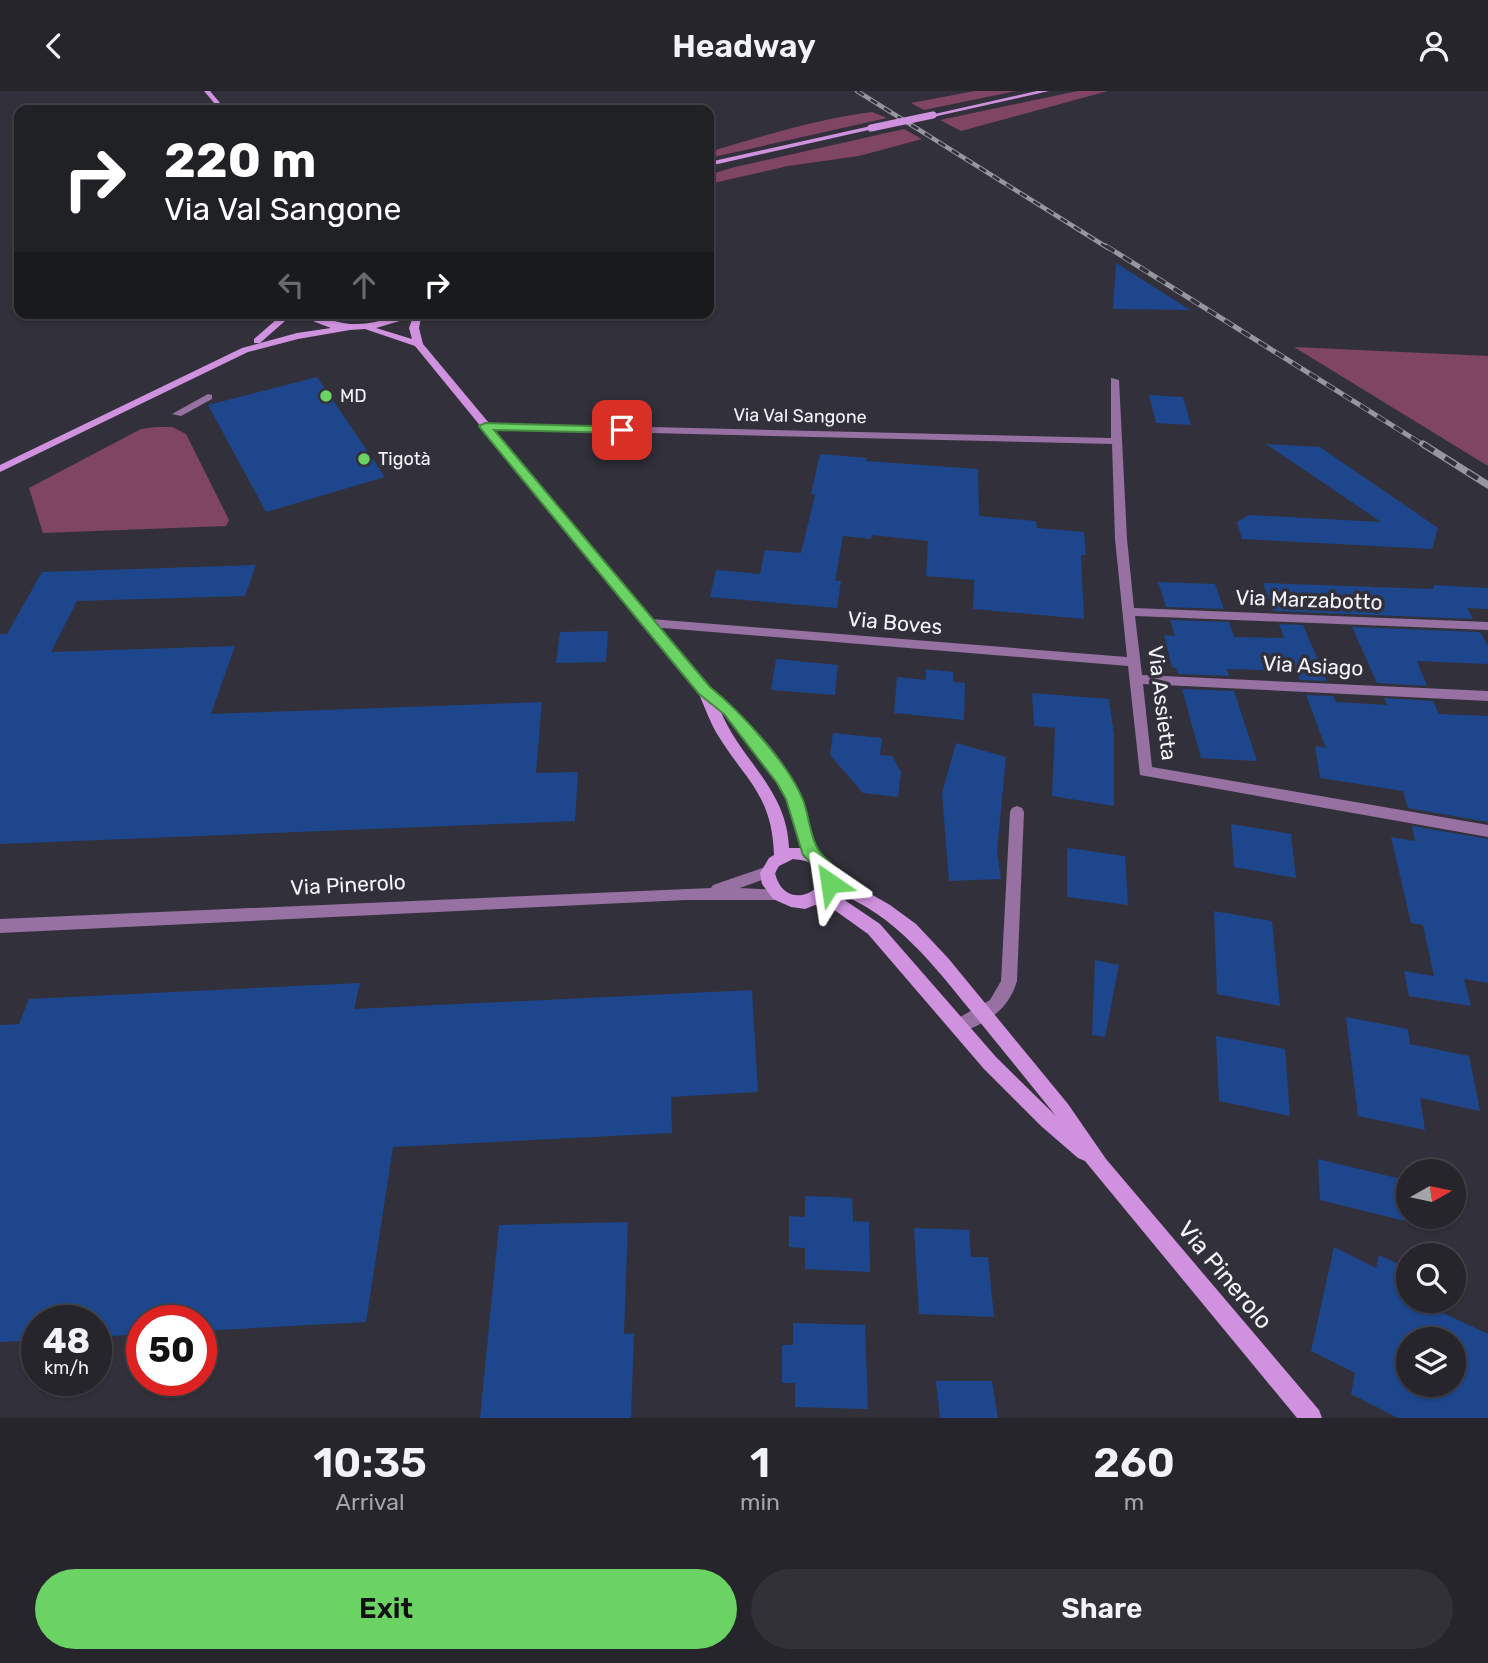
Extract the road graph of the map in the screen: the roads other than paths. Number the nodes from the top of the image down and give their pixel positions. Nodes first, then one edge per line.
1 (207, 91) edge
2 (1046, 91) edge
3 (219, 105) edge
4 (714, 163) edge
5 (284, 319) edge
6 (320, 319) edge
7 (398, 319) edge
8 (415, 319) edge
9 (356, 327) junction
10 (418, 344) junction
11 (245, 350) junction
12 (1114, 380) dead end
13 (208, 397) dead end
14 (177, 414) dead end
15 (485, 426) junction
16 (1115, 442) junction
17 (0, 469) edge
18 (1129, 612) junction
19 (651, 623) junction
20 (1488, 626) edge
21 (1135, 662) junction
22 (1137, 678) junction
23 (705, 691) junction
24 (1488, 696) edge
25 (1017, 812) dead end
26 (1488, 831) edge
27 (812, 855) junction
28 (782, 856) junction
29 (768, 872) junction
30 (830, 883) junction
31 (699, 893) junction
32 (776, 894) junction
33 (814, 899) junction
34 (0, 926) edge
35 (984, 1013) junction
36 (959, 1026) junction
37 (1099, 1165) junction
38 (1311, 1418) edge

1 - 3 main road
2 - 4 main road, bridge
5 - 11 main road
6 - 9 main road
7 - 9 main road
8 - 10 main road
9 - 10 main road
9 - 11 main road
10 - 15 main road
11 - 17 main road
12 - 16 street, Via Assietta
13 - 14 street
15 - 16 street, Via Val Sangone
15 - 19 main road
16 - 18 street, Via Assietta
18 - 20 street, Via Marzabotto
18 - 21 street, Via Assietta
19 - 21 street, Via Boves
19 - 23 main road
21 - 22 street, Via Assietta
22 - 24 street, Via Asiago
22 - 26 street, Via Assietta
23 - 27 main road
23 - 28 main road
25 - 35 street
27 - 28 main road
27 - 30 main road
28 - 29 main road, Via Pinerolo
29 - 31 street, Via Pinerolo
29 - 32 main road
30 - 33 main road
30 - 35 main road, Via Pinerolo
31 - 32 street, Via Pinerolo
31 - 34 street, Via Pinerolo
32 - 33 main road, Via Pinerolo
33 - 36 main road, Via Pinerolo
35 - 36 street
35 - 37 main road, Via Pinerolo
36 - 37 main road, Via Pinerolo
37 - 38 main road, Via Pinerolo

